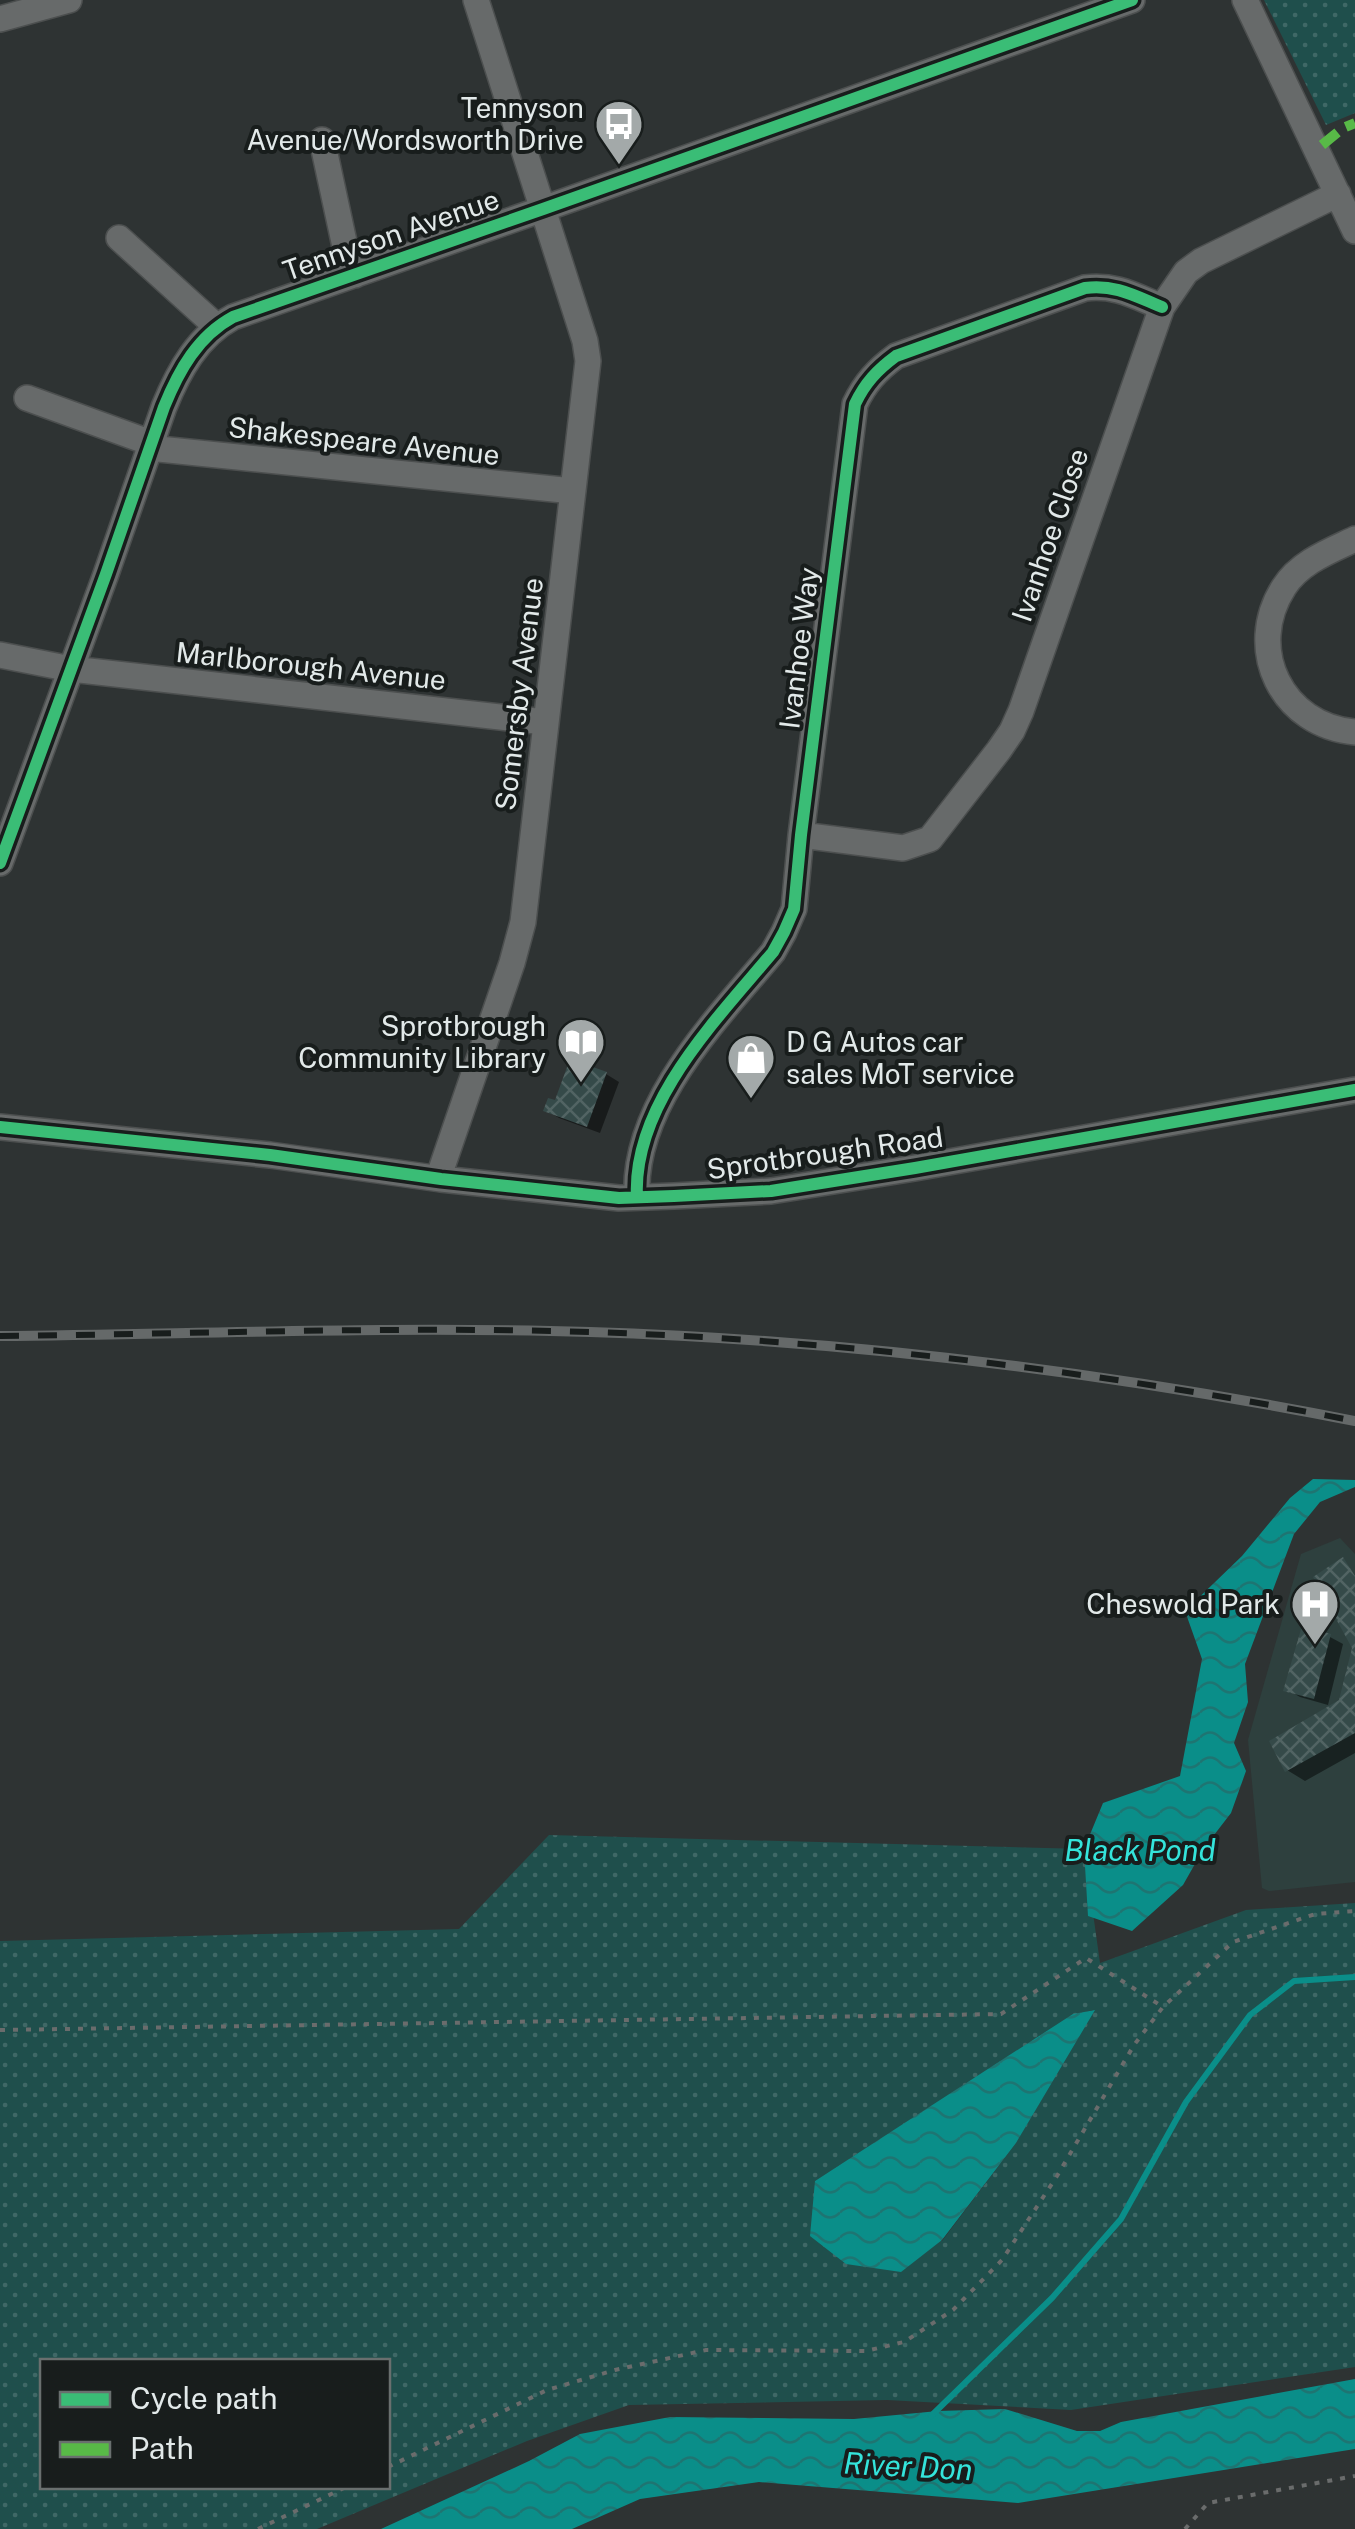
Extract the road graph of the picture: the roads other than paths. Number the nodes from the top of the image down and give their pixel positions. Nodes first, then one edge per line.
1 (69, 0) edge
2 (476, 0) edge
3 (1132, 0) edge
4 (1246, 0) edge
5 (0, 19) edge
6 (322, 140) dead end
7 (1338, 194) junction
8 (543, 210) junction
9 (1355, 231) edge
10 (119, 238) dead end
11 (354, 275) junction
12 (1162, 307) junction
13 (216, 326) junction
14 (27, 398) dead end
15 (150, 446) junction
16 (573, 491) junction
17 (1355, 539) edge
18 (0, 655) edge
19 (70, 669) junction
20 (546, 722) junction
21 (1355, 732) edge
22 (800, 835) junction
23 (0, 863) edge
24 (1355, 1090) edge
25 (0, 1127) edge
26 (441, 1179) junction
27 (637, 1197) junction

1 - 5 street
2 - 8 street, Somersby Avenue
3 - 8 street, Tennyson Avenue
4 - 7 street
6 - 11 street
7 - 9 street
7 - 12 street, Ivanhoe Close
8 - 11 street, Tennyson Avenue
8 - 16 street, Somersby Avenue
10 - 13 street
11 - 13 street, Tennyson Avenue
12 - 22 street, Ivanhoe Close
12 - 22 street, Ivanhoe Way
13 - 15 street, Tennyson Avenue
14 - 15 street, Shakespeare Avenue
15 - 16 street, Shakespeare Avenue
15 - 19 street, Tennyson Avenue
16 - 20 street, Somersby Avenue
17 - 21 street
18 - 19 street, Marlborough Avenue
19 - 20 street, Marlborough Avenue
19 - 23 street, Tennyson Avenue
20 - 26 street, Somersby Avenue
22 - 27 street, Ivanhoe Way
24 - 27 street, Sprotbrough Road
25 - 26 street, Sprotbrough Road
26 - 27 street, Sprotbrough Road

